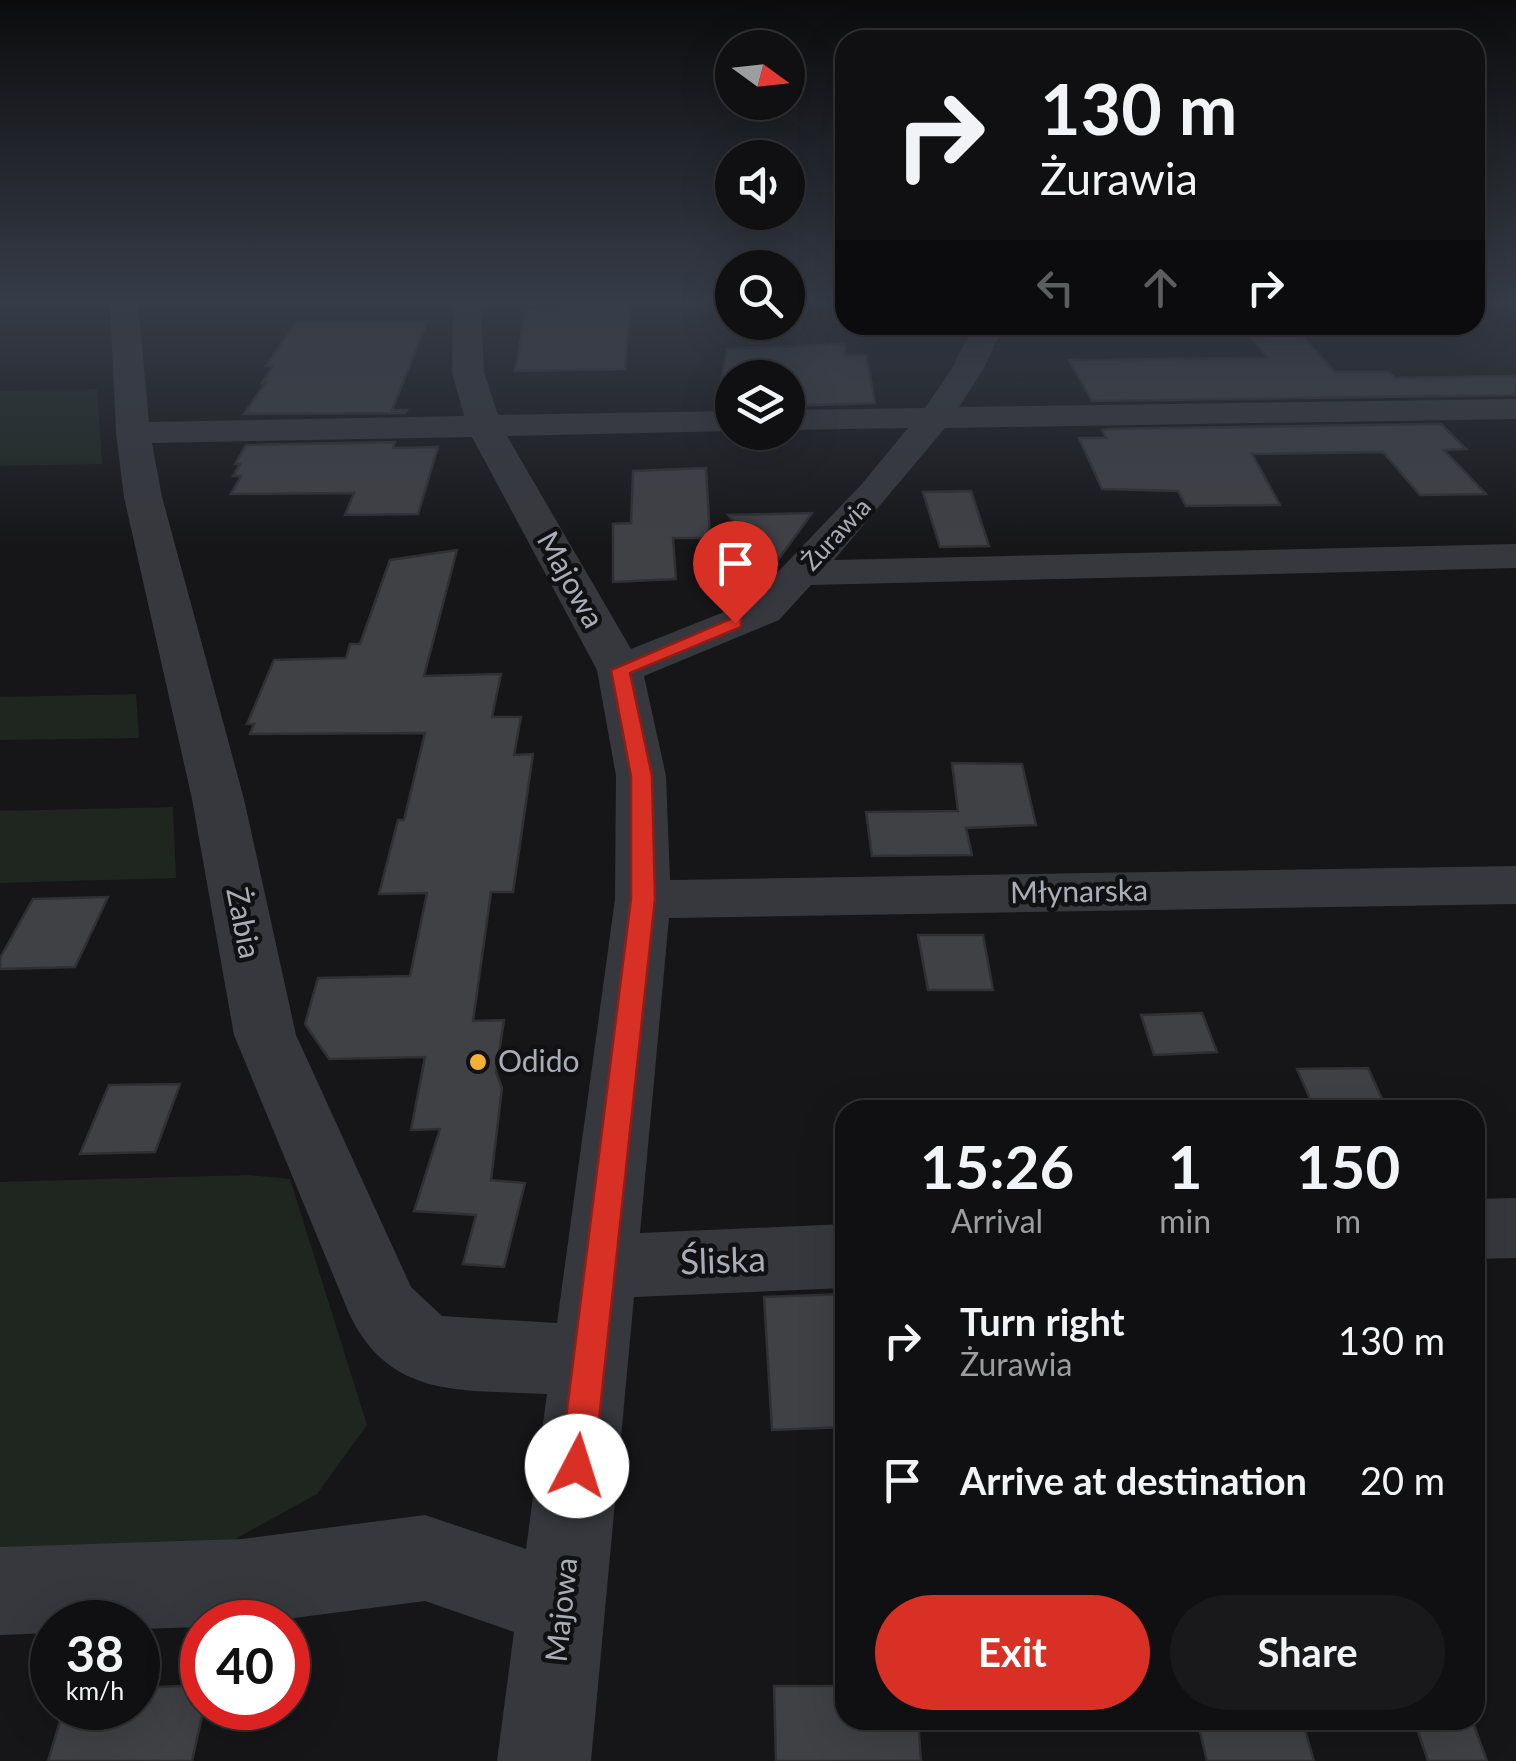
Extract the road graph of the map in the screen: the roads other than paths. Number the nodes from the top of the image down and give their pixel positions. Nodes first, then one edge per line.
1 (130, 385) edge
2 (472, 385) edge
3 (957, 385) edge
4 (1516, 408) edge
5 (936, 418) junction
6 (805, 420) edge
7 (715, 421) edge
8 (484, 426) junction
9 (133, 433) junction
10 (1516, 556) edge
11 (799, 573) junction
12 (620, 670) junction
13 (1516, 885) edge
14 (643, 899) junction
15 (1516, 1228) edge
16 (1485, 1230) edge
17 (835, 1256) edge
18 (602, 1266) junction
19 (587, 1361) junction
20 (0, 1591) edge
21 (563, 1604) junction
22 (544, 1761) edge

1 - 9 street, Żabia
2 - 8 street, Majowa
3 - 5 street, Żurawia
4 - 5 street
5 - 6 street
5 - 11 street, Żurawia
7 - 8 street
8 - 9 street
8 - 12 street, Majowa
9 - 19 street, Żabia
10 - 11 street
11 - 12 street, Żurawia
12 - 14 street, Majowa
13 - 14 street, Młynarska
14 - 18 street, Majowa
15 - 16 street
17 - 18 street, Śliska
18 - 19 street, Majowa
19 - 21 street, Majowa
20 - 21 street
21 - 22 street, Majowa

